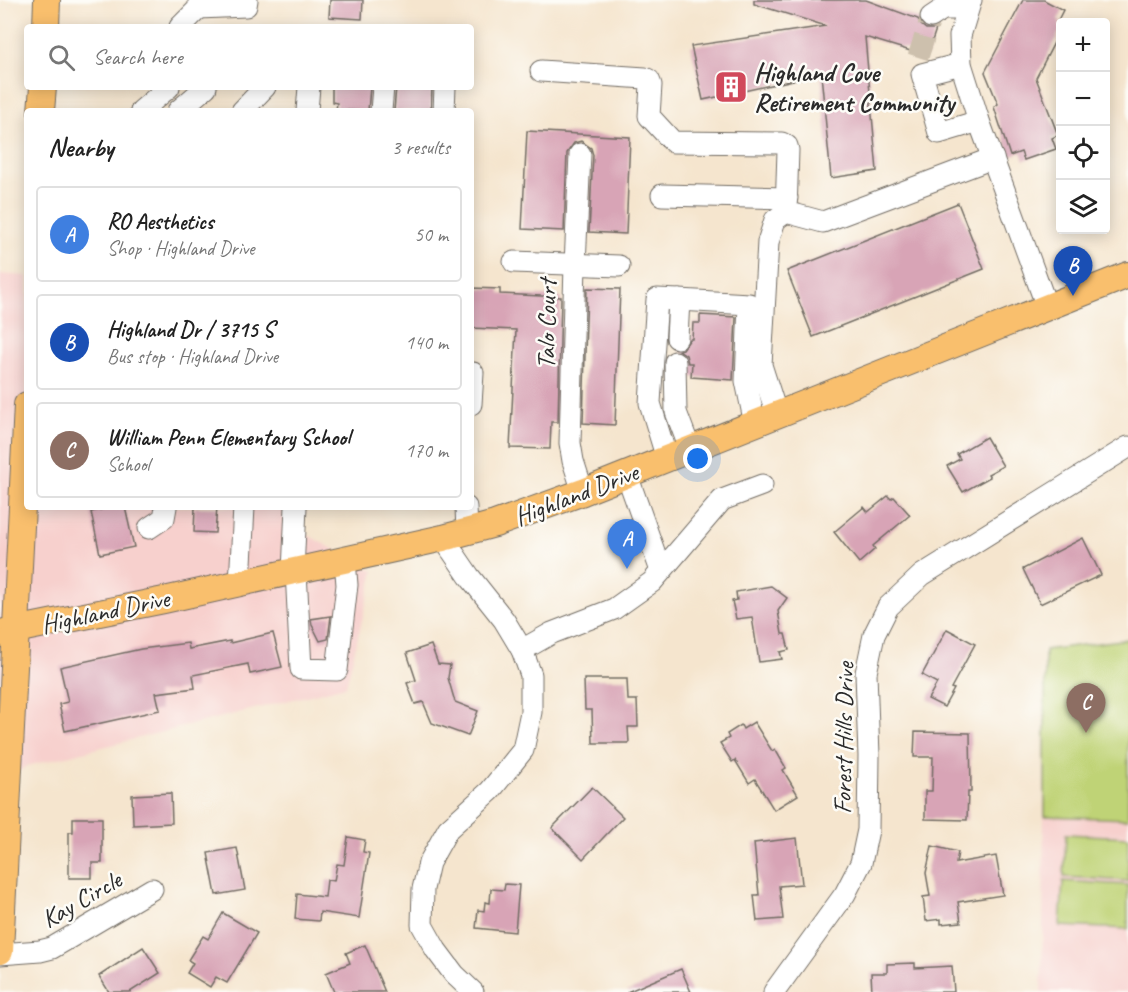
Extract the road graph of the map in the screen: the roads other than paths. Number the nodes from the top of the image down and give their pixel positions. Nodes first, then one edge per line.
1 (47, 0) edge
2 (247, 0) edge
3 (199, 4) edge
4 (969, 5) edge
5 (931, 17) dead end
6 (46, 24) edge
7 (182, 24) edge
8 (962, 64) junction
9 (541, 71) dead end
10 (43, 90) edge
11 (166, 90) edge
12 (202, 90) edge
13 (262, 90) edge
14 (309, 90) edge
15 (383, 90) edge
16 (445, 90) edge
17 (41, 108) edge
18 (144, 108) edge
19 (182, 108) edge
20 (245, 108) edge
21 (307, 108) edge
22 (381, 108) edge
23 (444, 108) edge
24 (979, 121) junction
25 (580, 154) dead end
26 (993, 158) junction
27 (662, 195) dead end
28 (786, 205) junction
29 (514, 262) dead end
30 (575, 265) junction
31 (619, 266) dead end
32 (1128, 275) edge
33 (679, 300) junction
34 (1047, 306) junction
35 (677, 338) dead end
36 (675, 362) dead end
37 (766, 419) junction
38 (24, 441) edge
39 (1128, 447) edge
40 (690, 450) junction
41 (667, 459) junction
42 (627, 475) junction
43 (762, 484) dead end
44 (583, 492) junction
45 (165, 510) edge
46 (244, 510) edge
47 (296, 510) edge
48 (459, 526) edge
49 (149, 528) dead end
50 (345, 560) junction
51 (295, 571) junction
52 (661, 571) junction
53 (240, 583) junction
54 (8, 631) edge
55 (522, 650) junction
56 (152, 889) dead end
57 (0, 953) edge
58 (473, 992) edge
59 (774, 992) edge

1 - 6 main road
2 - 3 street
3 - 7 street
4 - 5 street
4 - 8 street
8 - 24 street
8 - 24 street
9 - 28 street
10 - 17 main road
11 - 18 street
12 - 19 street
13 - 20 street
14 - 21 street
15 - 22 street
16 - 23 street
24 - 26 street
25 - 30 street, Talo Court
26 - 28 street
26 - 34 street
27 - 28 street
28 - 37 street
29 - 30 street
30 - 31 street
30 - 44 street, Talo Court
32 - 34 main road, Highland Drive
33 - 35 street
33 - 37 street
33 - 41 street
34 - 37 main road, Highland Drive
36 - 40 street
37 - 40 main road, Highland Drive
38 - 54 main road
39 - 59 street, Forest Hills Drive
40 - 41 main road, Highland Drive
41 - 42 main road, Highland Drive
42 - 44 main road, Highland Drive
42 - 52 street
43 - 52 street
44 - 48 main road, Highland Drive
45 - 49 street
46 - 53 street
47 - 51 street
48 - 50 main road, Highland Drive
48 - 55 street
50 - 51 main road, Highland Drive
50 - 51 street
51 - 53 main road, Highland Drive
52 - 55 street
53 - 54 main road, Highland Drive
54 - 57 main road
55 - 58 street
56 - 57 street, Kay Circle

